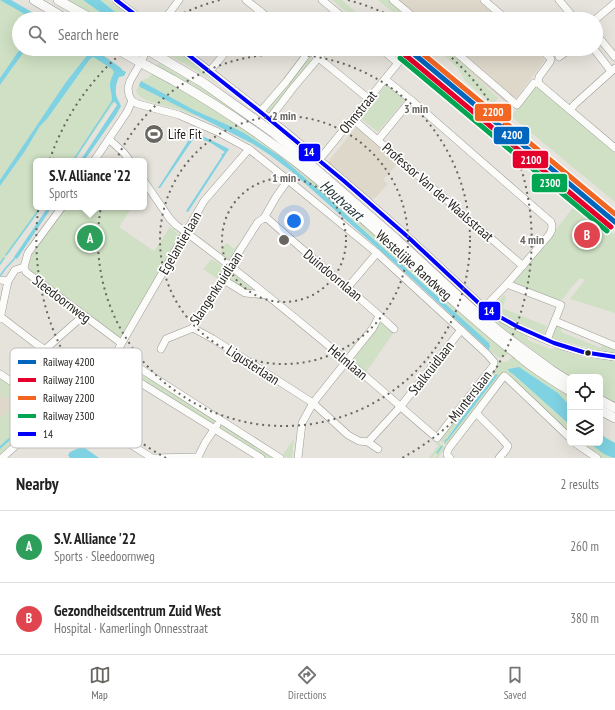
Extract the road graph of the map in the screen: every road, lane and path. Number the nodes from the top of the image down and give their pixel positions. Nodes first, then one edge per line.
1 (34, 0) edge
2 (58, 0) edge
3 (116, 0) edge
4 (179, 0) edge
5 (246, 0) edge
6 (322, 0) edge
7 (393, 0) edge
8 (484, 0) edge
9 (559, 0) edge
10 (615, 3) edge
11 (260, 11) edge
12 (54, 12) edge
13 (79, 12) edge
14 (132, 12) edge
15 (170, 12) edge
16 (337, 12) edge
17 (408, 12) edge
18 (498, 12) edge
19 (568, 12) edge
20 (603, 13) edge
21 (603, 42) edge
22 (130, 56) edge
23 (143, 56) edge
24 (158, 56) edge
25 (190, 56) edge
26 (222, 56) edge
27 (305, 56) edge
28 (316, 56) edge
29 (390, 56) edge
30 (460, 56) edge
31 (548, 56) edge
32 (601, 56) edge
33 (615, 57) edge
34 (318, 58) junction
35 (141, 62) junction
36 (613, 69) edge
37 (210, 71) junction
38 (385, 79) junction
39 (538, 83) junction
40 (369, 99) junction
41 (410, 100) junction
42 (132, 101) junction
43 (570, 110) junction
44 (261, 111) junction
45 (270, 118) junction
46 (353, 119) junction
47 (110, 140) junction
48 (378, 140) junction
49 (615, 148) edge
50 (249, 150) junction
51 (96, 158) edge
52 (128, 158) edge
53 (319, 160) junction
54 (288, 180) junction
55 (147, 185) edge
56 (60, 210) edge
57 (266, 219) junction
58 (186, 233) junction
59 (377, 253) junction
60 (230, 266) junction
61 (523, 266) junction
62 (24, 267) junction
63 (222, 280) junction
64 (3, 281) edge
65 (507, 284) junction
66 (348, 287) junction
67 (266, 295) junction
68 (484, 308) junction
69 (84, 315) junction
70 (380, 316) junction
71 (0, 318) edge
72 (555, 321) junction
73 (193, 328) junction
74 (394, 329) dead end
75 (461, 330) junction
76 (547, 340) junction
77 (121, 343) junction
78 (615, 346) edge
79 (41, 348) edge
80 (46, 348) edge
81 (118, 348) edge
82 (161, 349) dead end
83 (615, 357) edge
84 (347, 361) junction
85 (144, 372) joint
86 (0, 374) edge
87 (142, 375) edge
88 (567, 380) edge
89 (10, 381) edge
90 (142, 384) edge
91 (567, 389) edge
92 (603, 402) edge
93 (313, 403) junction
94 (401, 406) junction
95 (615, 408) edge
96 (603, 412) edge
97 (476, 413) junction
98 (615, 418) edge
99 (220, 420) junction
100 (214, 429) junction
101 (428, 431) joint
102 (567, 435) edge
103 (368, 442) junction
104 (579, 446) edge
105 (13, 448) edge
106 (137, 448) edge
107 (378, 449) dead end
108 (198, 457) edge
109 (501, 457) edge
110 (2, 458) edge
111 (152, 458) edge
112 (152, 458) edge
113 (261, 458) edge
114 (280, 458) edge
115 (298, 458) edge
116 (450, 458) edge
117 (596, 458) edge

1 - 12 main road
2 - 13 main road
3 - 14 street
4 - 15 street
5 - 11 street
6 - 16 street
7 - 17 street
8 - 18 street
9 - 19 street
10 - 20 street
21 - 33 street
22 - 35 main road, Westelijke Randweg
23 - 35 street
24 - 88 main road, Westelijke Randweg
25 - 37 street
26 - 37 street
27 - 44 street
28 - 34 street
29 - 38 street, Ohmstraat
30 - 39 street
31 - 39 street
32 - 36 street
34 - 40 street
34 - 45 street
35 - 42 street
35 - 91 main road, Westelijke Randweg
36 - 43 street
37 - 44 street
38 - 40 street, Ohmstraat
38 - 41 street
39 - 43 street
40 - 46 street, Ohmstraat
41 - 48 street
41 - 61 street
42 - 47 street
42 - 50 street
43 - 49 street
44 - 45 street
45 - 53 street
46 - 48 street, Professor Van der Waalsstraat
46 - 53 street, Ohmstraat
47 - 51 street
47 - 52 street
48 - 61 street, Professor Van der Waalsstraat
50 - 54 street
50 - 58 street, Egelantierlaan
53 - 68 street
54 - 57 street, Slangenkruidlaan
54 - 59 street
55 - 58 street, Helmlaan
56 - 62 street, Sleedoornweg
57 - 60 street, Slangenkruidlaan
57 - 66 street, Duindoornlaan
58 - 60 street, Helmlaan
58 - 77 street, Egelantierlaan
59 - 66 street
59 - 75 street
60 - 63 street, Slangenkruidlaan
60 - 67 street, Helmlaan
61 - 65 street
62 - 64 street
62 - 69 street, Sleedoornweg
63 - 67 street
63 - 73 street, Slangenkruidlaan
64 - 71 street
65 - 68 street
65 - 72 street
66 - 70 street, Duindoornlaan
67 - 84 street, Helmlaan
68 - 76 street
69 - 77 street, Sleedoornweg
69 - 80 street
70 - 74 street, Duindoornlaan
70 - 84 street
71 - 79 street
72 - 76 street
72 - 78 street
73 - 82 street, Slangenkruidlaan
73 - 93 street, Ligusterlaan
75 - 94 street, Stalkruidlaan
75 - 101 street, Munterslaan
76 - 83 street
77 - 81 street, Egelantierlaan
84 - 93 street
84 - 94 street, Helmlaan
85 - 87 street
85 - 99 street
86 - 89 street
90 - 100 street
92 - 95 main road
93 - 103 street, Ligusterlaan
93 - 115 street
94 - 101 street, Helmlaan
94 - 103 street, Stalkruidlaan
96 - 98 main road
97 - 102 street
97 - 109 street
97 - 116 street
99 - 100 street
99 - 114 street
100 - 108 street
100 - 113 street
103 - 107 street, Ligusterlaan
104 - 117 street
105 - 110 street, Egelantierlaan
106 - 112 street
108 - 111 street

